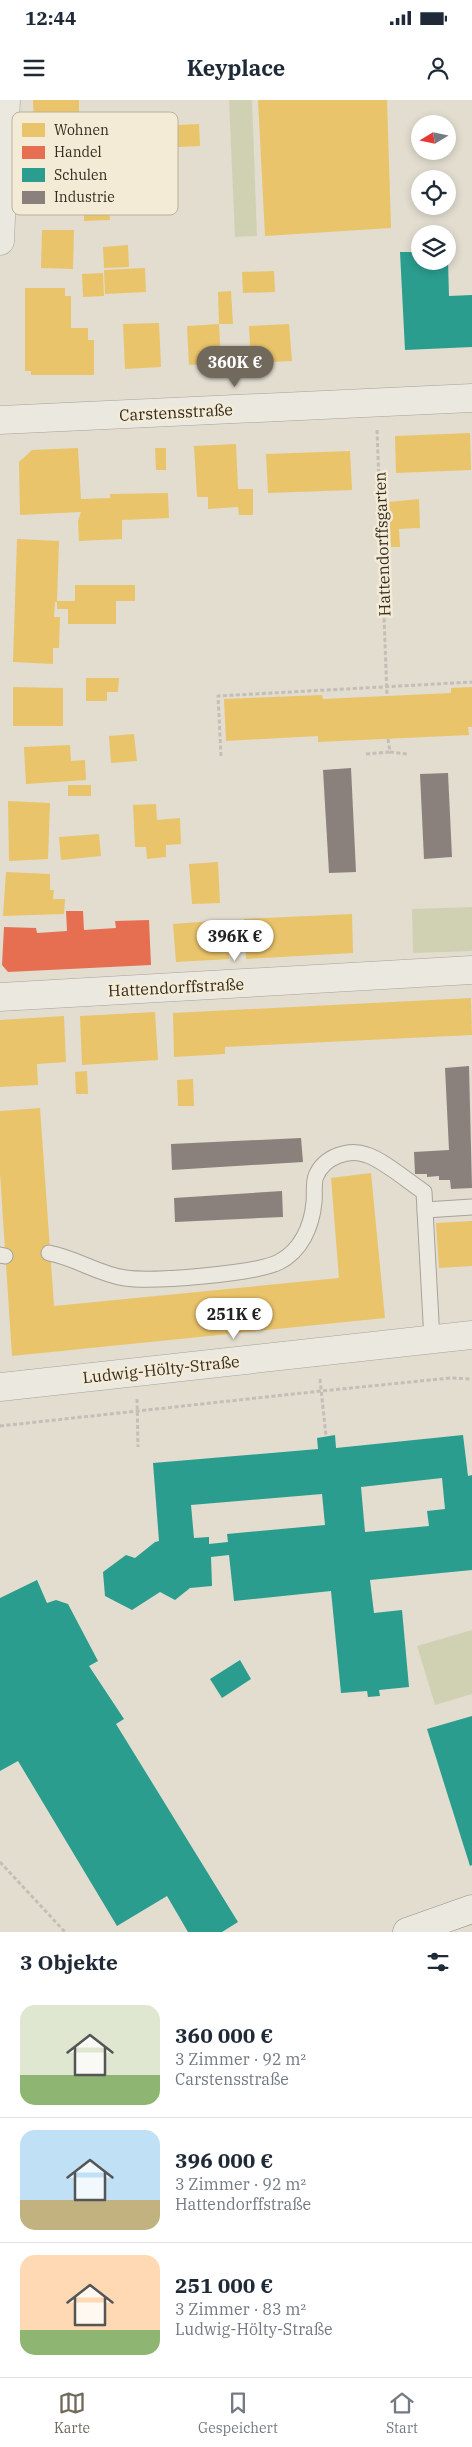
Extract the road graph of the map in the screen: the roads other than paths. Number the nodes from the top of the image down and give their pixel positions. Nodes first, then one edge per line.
1 (6, 100) edge
2 (0, 241) edge
3 (472, 398) edge
4 (0, 420) edge
5 (472, 970) edge
6 (0, 997) edge
7 (472, 1207) edge
8 (425, 1210) junction
9 (49, 1253) dead end
10 (472, 1335) edge
11 (432, 1340) junction
12 (0, 1387) edge
13 (472, 1908) edge
14 (407, 1932) edge

1 - 2 street
3 - 4 street, Carstensstraße
5 - 6 street, Hattendorffstraße
7 - 8 lane
8 - 9 lane
8 - 11 lane
10 - 11 street, Ludwig-Hölty-Straße
11 - 12 street, Ludwig-Hölty-Straße
13 - 14 street

